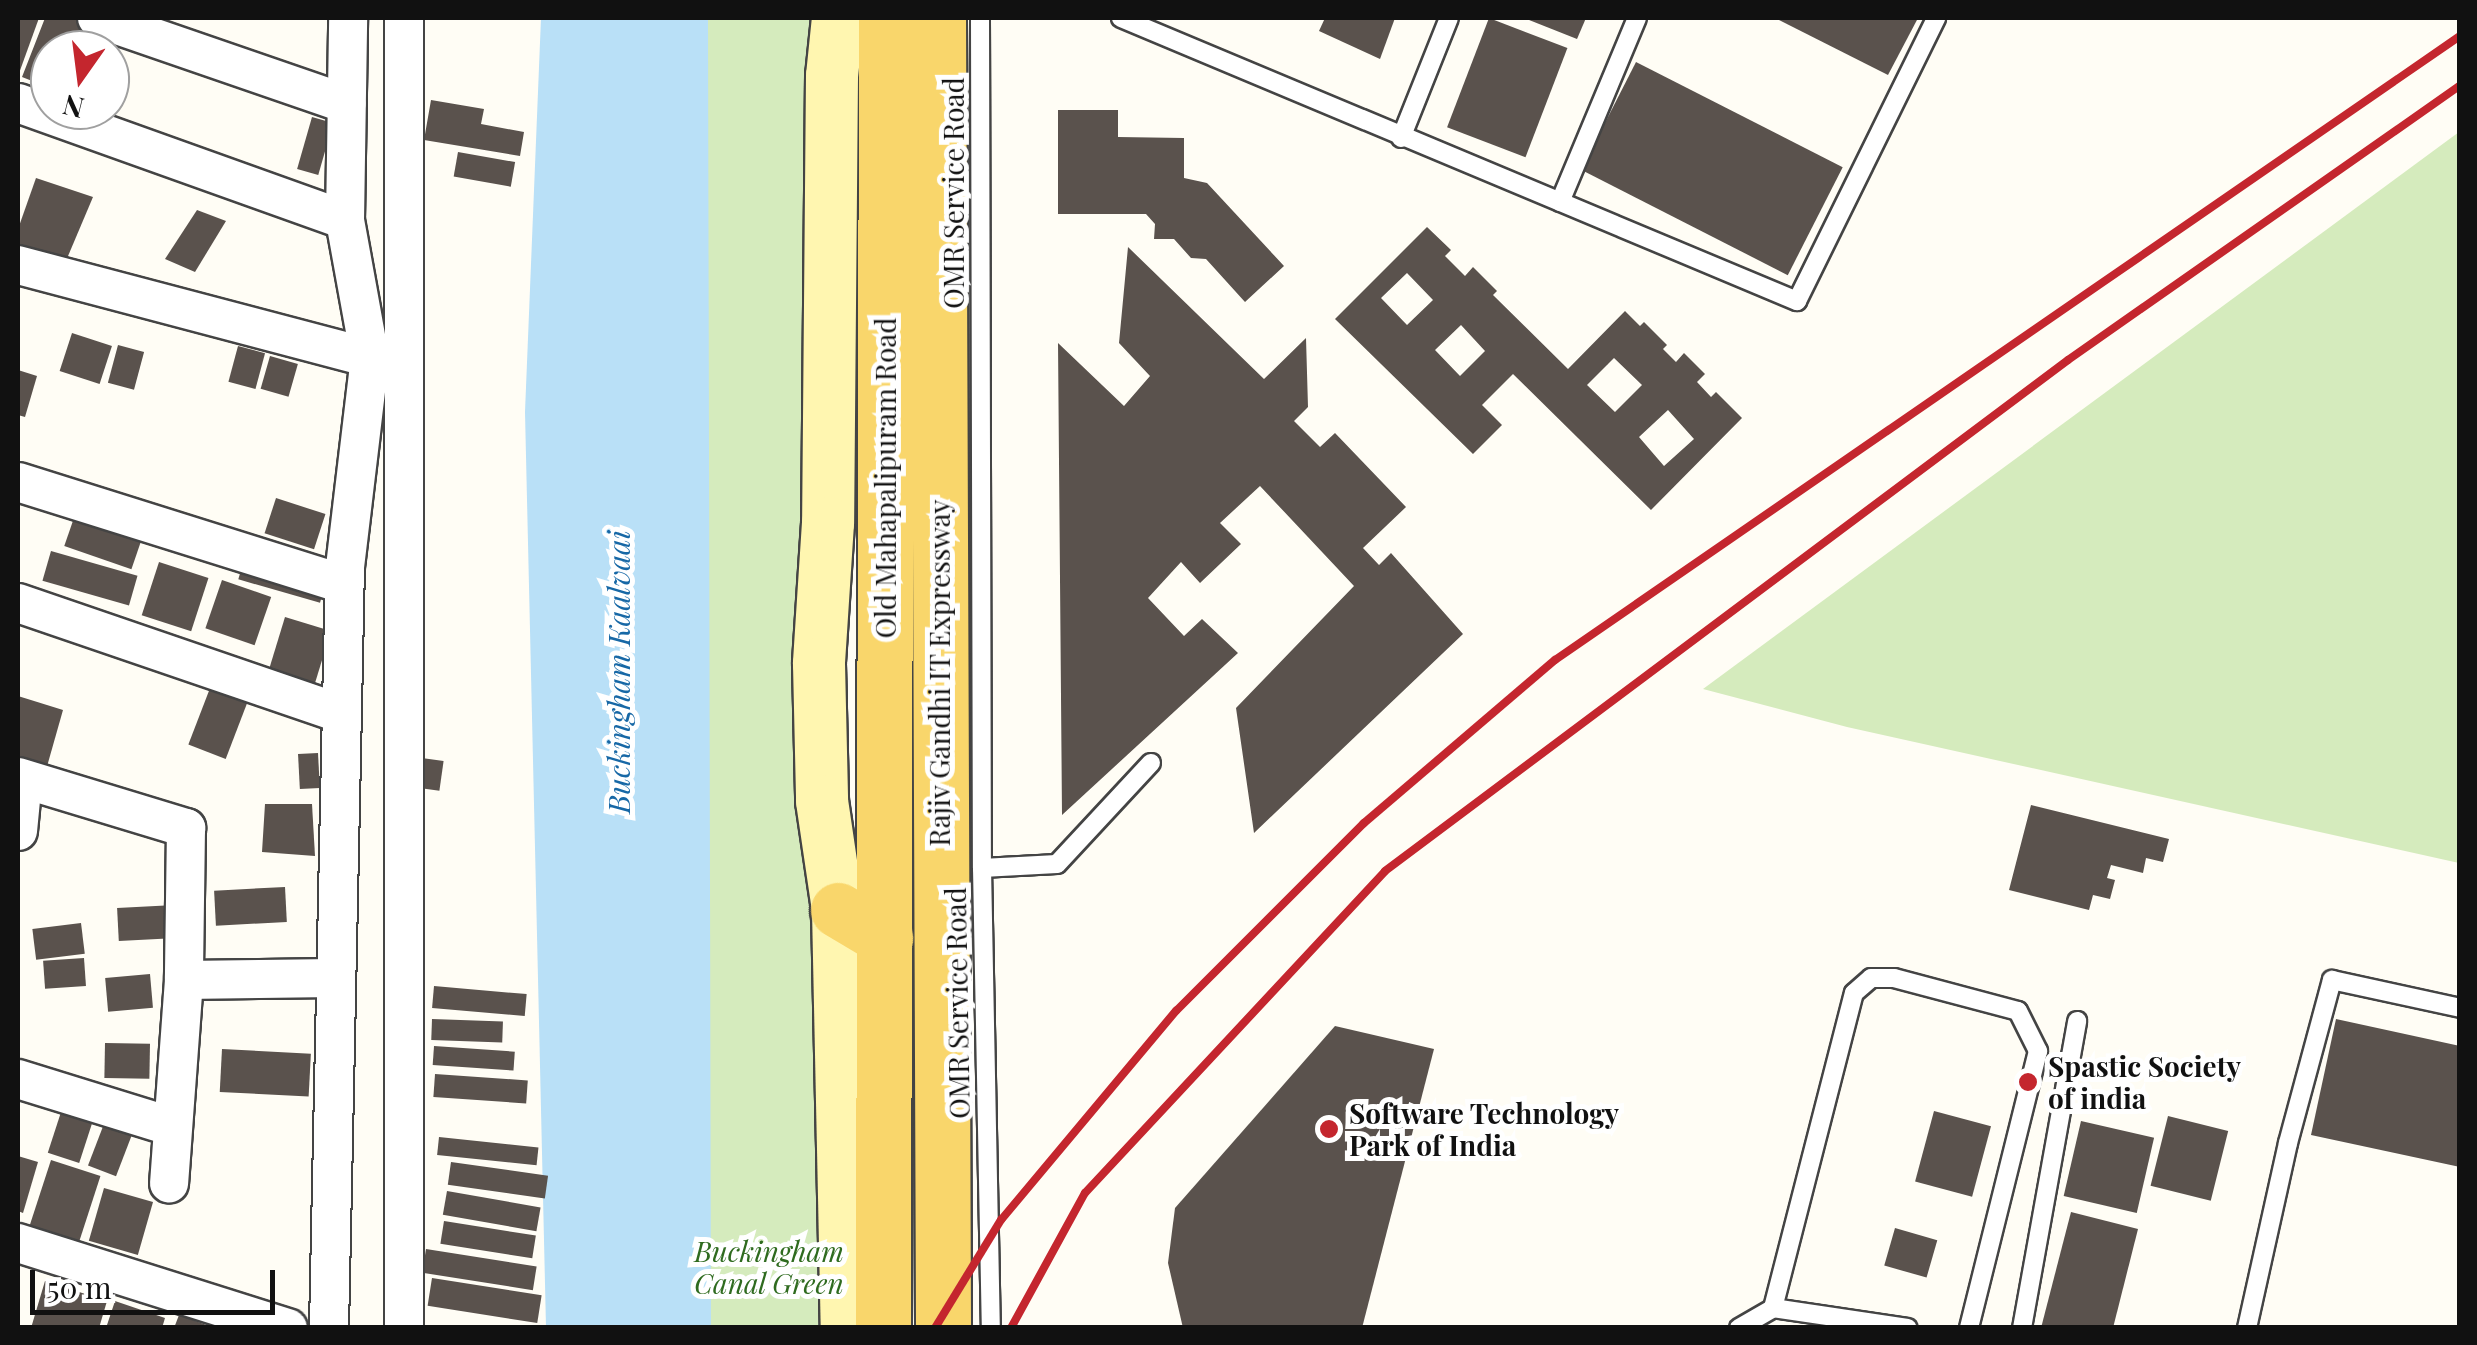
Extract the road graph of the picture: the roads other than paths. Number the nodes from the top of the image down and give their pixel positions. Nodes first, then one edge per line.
1 (97, 18) edge
2 (348, 18) edge
3 (404, 18) edge
4 (838, 18) edge
5 (886, 18) edge
6 (938, 18) edge
7 (980, 18) edge
8 (1121, 18) edge
9 (1448, 18) edge
10 (1638, 18) edge
11 (1936, 18) edge
12 (1152, 23) edge
13 (179, 31) edge
14 (18, 103) edge
15 (347, 104) junction
16 (1401, 138) junction
17 (1560, 202) junction
18 (345, 220) junction
19 (18, 265) edge
20 (370, 358) junction
21 (18, 482) edge
22 (344, 584) junction
23 (20, 608) edge
24 (340, 713) junction
25 (940, 733) junction
26 (884, 735) junction
27 (1152, 763) dead end
28 (20, 778) edge
29 (18, 831) edge
30 (885, 844) junction
31 (961, 857) junction
32 (838, 910) junction
33 (885, 938) junction
34 (334, 978) junction
35 (184, 980) junction
36 (2460, 1008) edge
37 (2077, 1021) dead end
38 (18, 1079) edge
39 (170, 1126) junction
40 (169, 1183) dead end
41 (18, 1243) edge
42 (1773, 1308) junction
43 (288, 1328) edge
44 (329, 1328) edge
45 (404, 1328) edge
46 (847, 1328) edge
47 (883, 1328) edge
48 (943, 1328) edge
49 (991, 1328) edge
50 (1740, 1328) edge
51 (1908, 1328) edge
52 (1969, 1328) edge
53 (2022, 1328) edge
54 (2248, 1328) edge

1 - 13 street
2 - 15 street
3 - 45 street
4 - 32 main road
5 - 26 main road, Old Mahapalipuram Road
6 - 25 main road, Rajiv Gandhi IT Expressway
7 - 31 lane, OMR Service Road
8 - 12 lane
9 - 16 lane
10 - 17 lane
11 - 17 lane
12 - 16 lane
13 - 15 street
14 - 18 street
15 - 18 street
16 - 17 lane
18 - 20 street
19 - 20 street
20 - 22 street
21 - 22 street
22 - 24 street
23 - 24 street
24 - 34 street
25 - 26 main road
25 - 31 main road, Rajiv Gandhi IT Expressway
26 - 30 main road, Old Mahapalipuram Road
27 - 31 lane
28 - 29 street
28 - 35 street
30 - 31 main road
30 - 33 main road, Old Mahapalipuram Road
31 - 48 main road, Rajiv Gandhi IT Expressway
31 - 49 lane, OMR Service Road
32 - 33 main road
32 - 46 main road
33 - 47 main road, Old Mahapalipuram Road
34 - 35 street
34 - 44 street
35 - 39 street
36 - 54 lane
37 - 53 lane
38 - 39 street
39 - 40 street
41 - 43 street
42 - 50 lane
42 - 51 lane
42 - 52 lane

